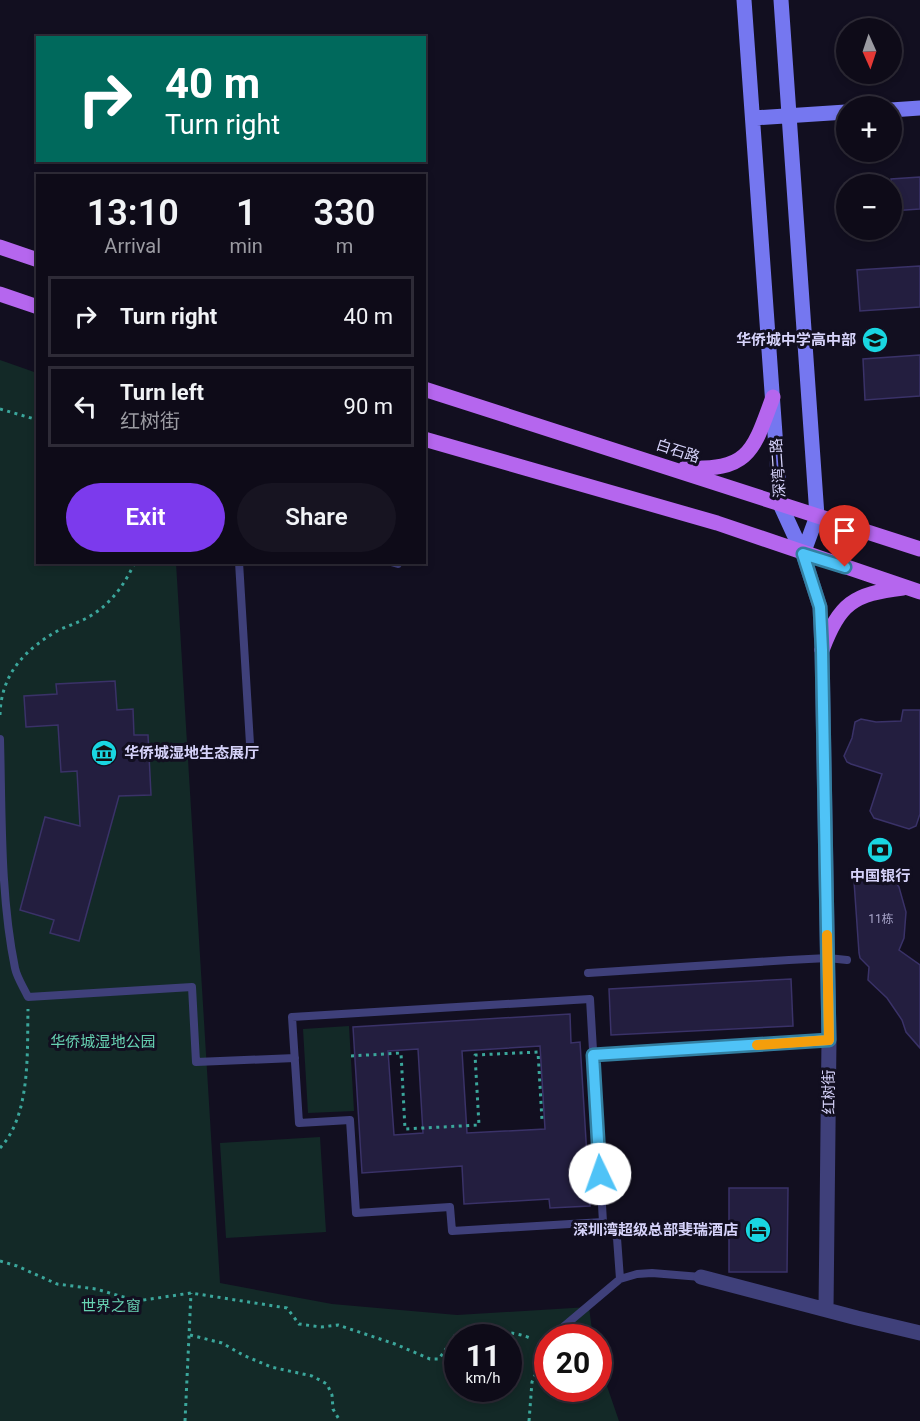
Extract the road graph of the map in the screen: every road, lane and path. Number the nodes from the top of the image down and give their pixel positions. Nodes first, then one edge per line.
1 (744, 0) edge
2 (781, 0) edge
3 (920, 108) edge
4 (902, 109) edge
5 (836, 113) edge
6 (789, 116) junction
7 (753, 118) junction
8 (0, 247) edge
9 (36, 259) edge
10 (0, 294) edge
11 (36, 306) edge
12 (426, 390) edge
13 (773, 397) junction
14 (0, 409) edge
15 (36, 419) edge
16 (426, 440) edge
17 (668, 467) junction
18 (780, 504) junction
19 (817, 516) junction
20 (920, 549) edge
21 (803, 554) junction
22 (134, 564) edge
23 (239, 564) edge
24 (913, 590) edge
25 (822, 650) junction
26 (0, 715) edge
27 (0, 739) edge
28 (250, 744) dead end
29 (828, 958) junction
30 (847, 960) dead end
31 (588, 973) dead end
32 (28, 997) junction
33 (829, 1040) junction
34 (491, 1049) dead end
35 (491, 1054) junction
36 (593, 1055) junction
37 (351, 1056) dead end
38 (295, 1058) junction
39 (542, 1120) dead end
40 (0, 1148) edge
41 (603, 1222) junction
42 (0, 1261) edge
43 (701, 1276) joint
44 (620, 1279) junction
45 (191, 1293) junction
46 (826, 1309) junction
47 (566, 1324) edge
48 (920, 1333) edge
49 (190, 1335) junction
50 (534, 1338) edge
51 (534, 1378) edge
52 (185, 1421) edge
53 (340, 1421) edge
54 (529, 1421) edge

1 - 7 street, 深湾二路
2 - 6 street
3 - 4 street
5 - 6 street
6 - 7 street
6 - 19 street
7 - 13 street, 深湾二路
8 - 9 main road
10 - 11 main road
12 - 17 main road, 白石路
13 - 17 main road
13 - 18 street, 深湾二路
14 - 15 path
16 - 21 main road
17 - 18 main road, 白石路
18 - 19 main road, 白石路
18 - 21 street, 深湾二路
19 - 20 main road, 白石路
19 - 21 street
21 - 24 main road
21 - 25 street, 红树街
22 - 26 path
23 - 28 lane
24 - 25 main road
25 - 29 street, 红树街
27 - 32 lane
29 - 30 lane
29 - 31 lane
29 - 33 street, 红树街
32 - 38 lane
32 - 40 path
33 - 36 lane
33 - 46 street, 红树街
34 - 35 path
35 - 37 path
35 - 39 path
36 - 38 lane
36 - 41 lane
38 - 41 lane
41 - 44 lane
42 - 45 path
43 - 44 lane
43 - 46 street
44 - 47 lane
45 - 49 path
45 - 50 path
46 - 48 street
49 - 52 path
49 - 53 path
51 - 54 path

